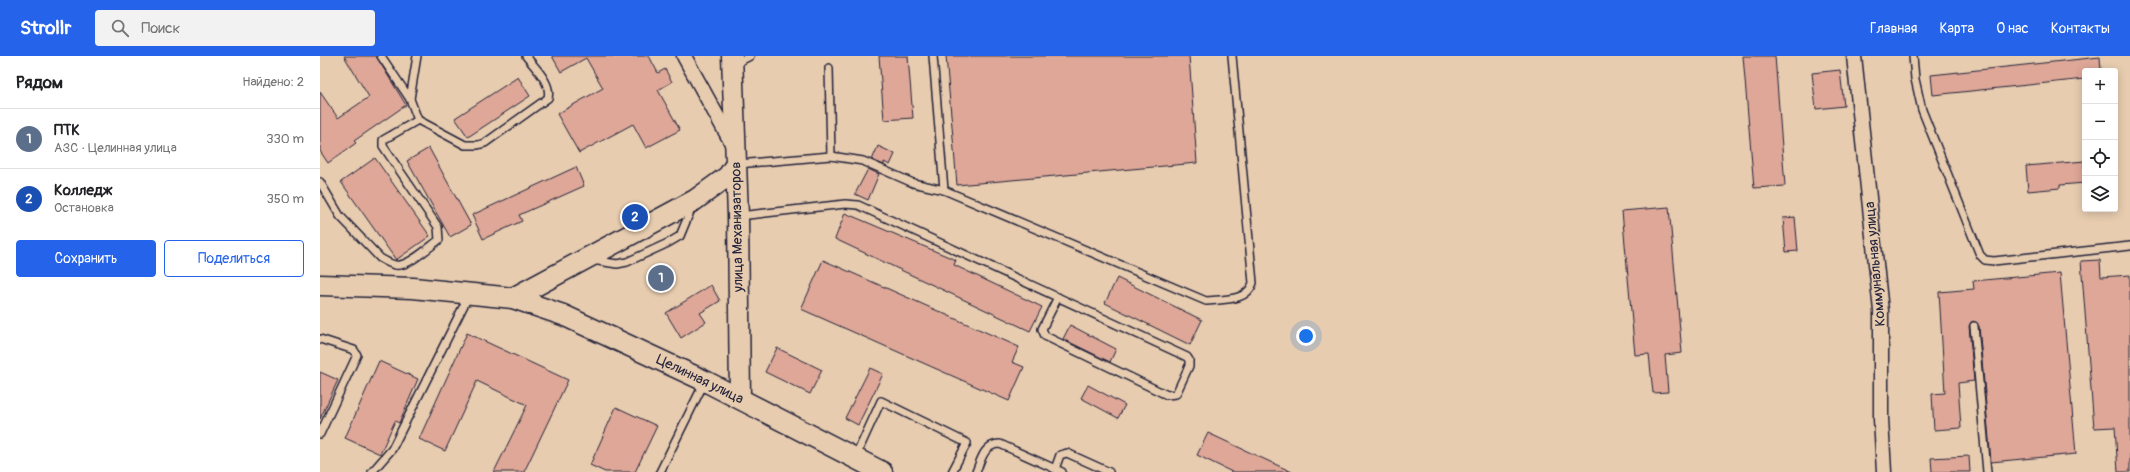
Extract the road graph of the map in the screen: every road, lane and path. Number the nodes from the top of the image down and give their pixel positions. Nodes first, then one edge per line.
1 (381, 56) edge
2 (417, 56) edge
3 (526, 56) edge
4 (684, 56) edge
5 (750, 56) edge
6 (933, 56) edge
7 (1232, 56) edge
8 (1854, 56) edge
9 (1913, 56) edge
10 (732, 60) edge
11 (829, 68) dead end
12 (410, 99) junction
13 (418, 120) junction
14 (831, 156) junction
15 (736, 157) junction
16 (320, 182) edge
17 (944, 190) junction
18 (738, 216) junction
19 (2130, 246) edge
20 (320, 286) edge
21 (470, 293) junction
22 (1058, 297) junction
23 (513, 298) junction
24 (1974, 326) dead end
25 (320, 339) edge
26 (705, 381) junction
27 (740, 398) junction
28 (320, 434) edge
29 (855, 459) junction
30 (1058, 470) edge
31 (372, 472) edge
32 (660, 472) edge
33 (882, 472) edge
34 (952, 472) edge
35 (976, 472) edge
36 (1109, 472) edge
37 (1884, 472) edge
38 (1987, 472) edge

1 - 12 lane
2 - 12 lane
3 - 13 lane
4 - 15 street
5 - 10 lane
6 - 17 lane
7 - 17 lane
8 - 37 street, Коммунальная улица
9 - 19 lane
10 - 15 main road, улица Механизаторов
11 - 14 lane
12 - 13 lane
13 - 16 lane
14 - 15 lane
14 - 17 lane
15 - 18 main road, улица Механизаторов
15 - 23 main road
18 - 22 lane
18 - 27 main road, улица Механизаторов
20 - 21 main road, Целинная улица
21 - 23 main road, Целинная улица
21 - 31 lane
22 - 22 lane
23 - 26 main road, Целинная улица
24 - 38 lane
25 - 28 lane
26 - 27 main road, Целинная улица
26 - 32 lane
27 - 29 main road, Целинная улица
29 - 33 main road, Целинная улица
29 - 34 lane
30 - 35 lane
30 - 36 lane

